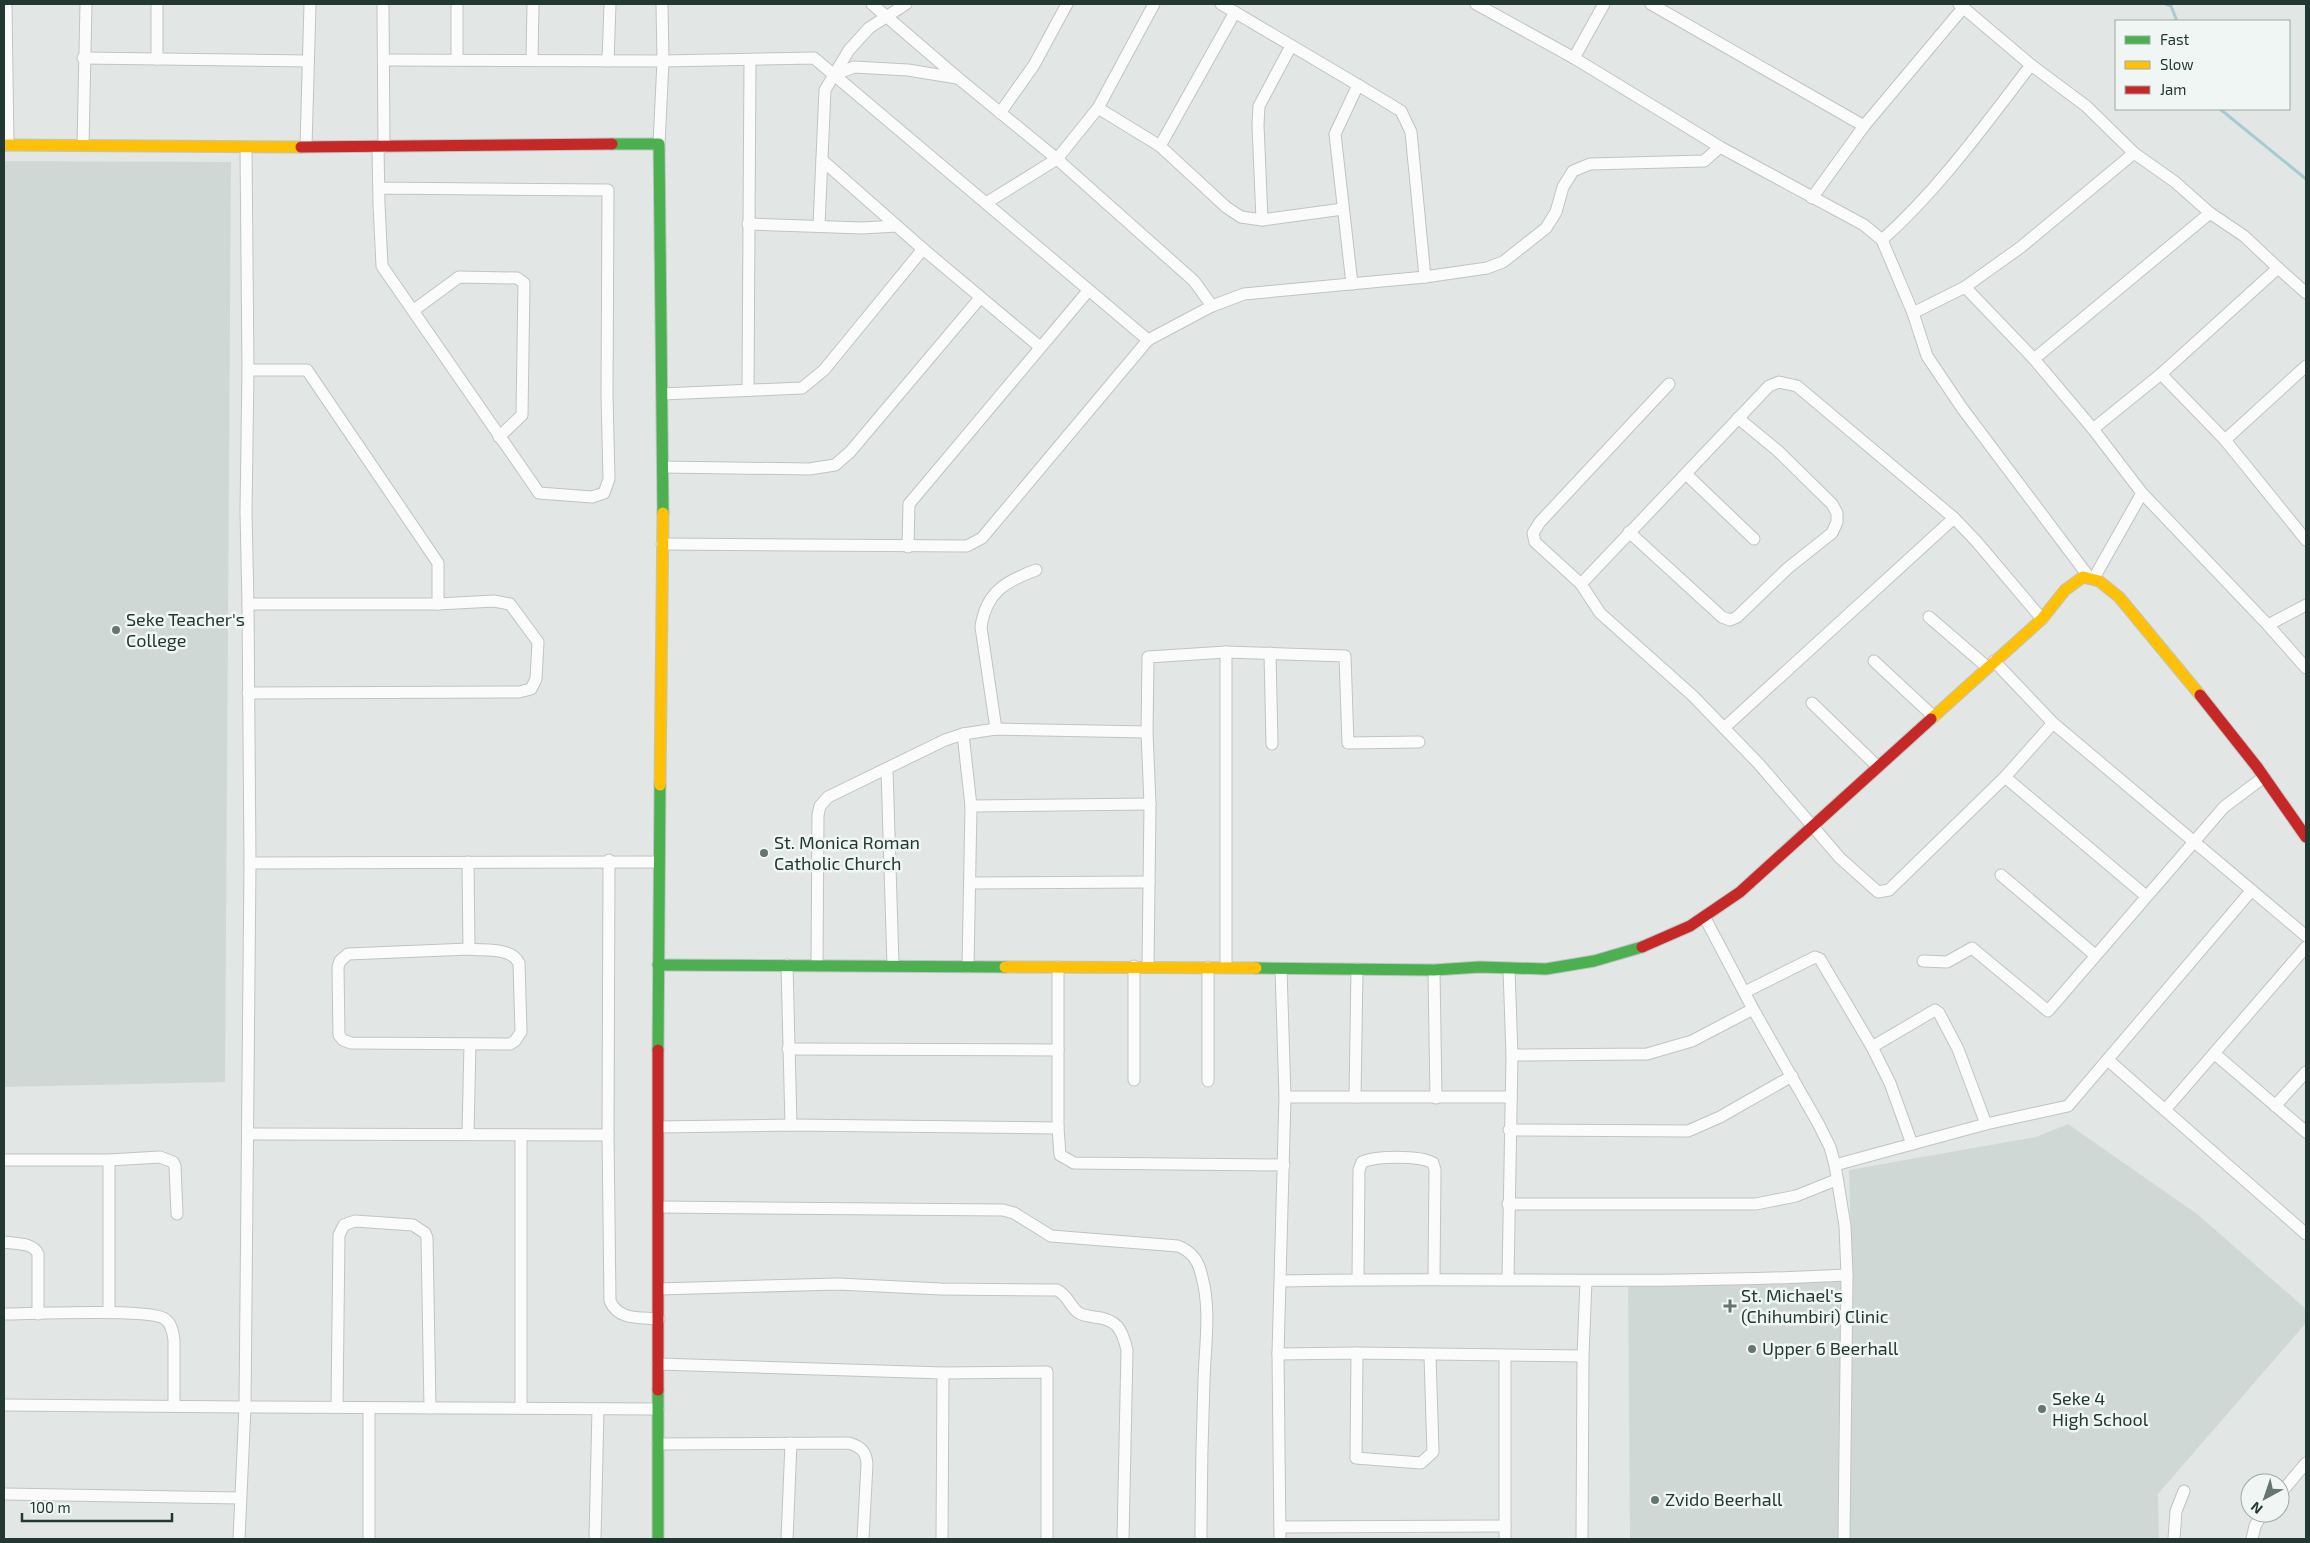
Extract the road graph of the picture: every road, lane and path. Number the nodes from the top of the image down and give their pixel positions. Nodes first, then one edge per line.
1 (6, 4) edge
2 (86, 4) edge
3 (157, 4) edge
4 (310, 4) edge
5 (383, 4) edge
6 (456, 4) edge
7 (533, 4) edge
8 (610, 4) edge
9 (662, 4) edge
10 (872, 4) edge
11 (906, 4) edge
12 (1067, 4) edge
13 (1154, 4) edge
14 (1221, 4) edge
15 (1476, 4) edge
16 (1501, 4) edge
17 (1604, 4) edge
18 (1651, 4) edge
19 (1961, 6) edge
20 (1235, 12) junction
21 (1495, 14) junction
22 (887, 17) junction
23 (1291, 46) junction
24 (83, 58) junction
25 (157, 58) junction
26 (1574, 58) junction
27 (457, 59) junction
28 (384, 60) junction
29 (532, 60) junction
30 (750, 60) junction
31 (308, 61) junction
32 (608, 61) junction
33 (662, 61) junction
34 (2031, 66) junction
35 (836, 74) junction
36 (958, 78) junction
37 (1358, 85) junction
38 (1098, 108) junction
39 (1000, 113) junction
40 (1864, 126) junction
41 (659, 144) junction
42 (6, 145) edge
43 (83, 145) junction
44 (306, 146) junction
45 (1160, 146) junction
46 (381, 147) junction
47 (1720, 147) junction
48 (246, 148) junction
49 (2134, 153) junction
50 (1057, 158) junction
51 (822, 160) junction
52 (379, 188) junction
53 (1812, 198) junction
54 (986, 204) junction
55 (1343, 209) junction
56 (2210, 213) junction
57 (1262, 220) junction
58 (748, 224) junction
59 (818, 225) junction
60 (897, 226) junction
61 (1882, 240) junction
62 (923, 249) junction
63 (2278, 268) junction
64 (1425, 276) junction
65 (1352, 284) junction
66 (1965, 287) junction
67 (1088, 291) junction
68 (2306, 293) edge
69 (980, 298) junction
70 (1212, 306) junction
71 (414, 310) junction
72 (1913, 314) junction
73 (1148, 340) junction
74 (1040, 347) junction
75 (2034, 358) junction
76 (2306, 366) edge
77 (248, 370) junction
78 (2161, 374) junction
79 (1669, 384) dead end
80 (748, 390) junction
81 (662, 394) junction
82 (1738, 418) junction
83 (2093, 429) junction
84 (499, 437) junction
85 (2225, 440) junction
86 (663, 467) junction
87 (1686, 474) junction
88 (2142, 493) junction
89 (1954, 518) junction
90 (1629, 532) junction
91 (1754, 539) dead end
92 (2306, 540) edge
93 (662, 544) junction
94 (908, 547) junction
95 (1036, 570) dead end
96 (2092, 578) junction
97 (1581, 584) junction
98 (248, 604) junction
99 (438, 604) junction
100 (2306, 605) edge
101 (1929, 617) dead end
102 (2042, 619) junction
103 (2268, 625) junction
104 (1226, 652) junction
105 (1270, 653) junction
106 (1874, 661) dead end
107 (1991, 664) junction
108 (2306, 668) edge
109 (248, 693) junction
110 (1812, 703) dead end
111 (1933, 716) junction
112 (2053, 723) junction
113 (1724, 728) junction
114 (996, 729) junction
115 (1147, 732) junction
116 (963, 734) junction
117 (1419, 742) dead end
118 (1272, 744) dead end
119 (1878, 767) junction
120 (887, 769) junction
121 (2005, 777) junction
122 (2264, 777) junction
123 (1150, 804) junction
124 (971, 806) junction
125 (1812, 827) junction
126 (2306, 837) edge
127 (2195, 842) junction
128 (609, 860) junction
129 (468, 862) junction
130 (659, 862) junction
131 (250, 863) junction
132 (2001, 875) dead end
133 (1149, 882) junction
134 (970, 883) junction
135 (2251, 891) junction
136 (2146, 896) junction
137 (1705, 918) junction
138 (2306, 936) edge
139 (2306, 947) edge
140 (470, 949) junction
141 (2095, 955) junction
142 (1923, 962) dead end
143 (787, 964) junction
144 (658, 965) junction
145 (817, 965) junction
146 (893, 965) junction
147 (1058, 966) junction
148 (1134, 966) junction
149 (1148, 966) junction
150 (968, 967) junction
151 (1208, 967) junction
152 (1226, 967) junction
153 (1282, 969) junction
154 (1357, 969) junction
155 (1509, 969) junction
156 (1434, 970) junction
157 (1745, 992) junction
158 (1753, 1009) junction
159 (470, 1044) junction
160 (1872, 1047) junction
161 (788, 1048) junction
162 (1058, 1050) junction
163 (1512, 1054) junction
164 (2215, 1054) junction
165 (2108, 1060) junction
166 (2306, 1072) edge
167 (1792, 1076) junction
168 (1134, 1080) dead end
169 (1208, 1081) dead end
170 (1285, 1097) junction
171 (1355, 1097) junction
172 (1511, 1097) junction
173 (1436, 1098) junction
174 (2275, 1106) junction
175 (2165, 1110) junction
176 (1986, 1124) junction
177 (791, 1125) junction
178 (659, 1127) junction
179 (1058, 1128) junction
180 (1509, 1130) junction
181 (2306, 1132) edge
182 (248, 1134) junction
183 (468, 1134) junction
184 (521, 1135) junction
185 (608, 1135) junction
186 (1912, 1144) junction
187 (4, 1160) edge
188 (109, 1160) junction
189 (1284, 1164) junction
190 (1835, 1165) junction
191 (1836, 1180) junction
192 (1508, 1204) junction
193 (658, 1207) junction
194 (177, 1214) dead end
195 (2306, 1234) edge
196 (4, 1242) edge
197 (1847, 1274) junction
198 (1434, 1278) junction
199 (1358, 1280) junction
200 (1508, 1280) junction
201 (1281, 1281) junction
202 (1586, 1281) junction
203 (658, 1289) junction
204 (109, 1312) junction
205 (4, 1314) edge
206 (38, 1314) junction
207 (659, 1318) junction
208 (1357, 1353) junction
209 (1278, 1354) junction
210 (1430, 1356) junction
211 (1505, 1356) junction
212 (1583, 1356) junction
213 (658, 1364) junction
214 (943, 1372) junction
215 (4, 1405) edge
216 (174, 1406) junction
217 (337, 1406) junction
218 (245, 1407) junction
219 (521, 1407) junction
220 (369, 1408) junction
221 (430, 1408) junction
222 (598, 1409) junction
223 (658, 1409) junction
224 (791, 1443) junction
225 (658, 1444) junction
226 (2306, 1463) edge
227 (2290, 1482) edge
228 (2184, 1491) dead end
229 (4, 1494) edge
230 (240, 1498) junction
231 (2257, 1523) edge
232 (1505, 1526) junction
233 (1280, 1533) edge
234 (239, 1539) edge
235 (369, 1539) edge
236 (595, 1539) edge
237 (658, 1539) edge
238 (787, 1539) edge
239 (863, 1539) edge
240 (942, 1539) edge
241 (1047, 1539) edge
242 (1123, 1539) edge
243 (1201, 1539) edge
244 (1505, 1539) edge
245 (1582, 1539) edge
246 (1844, 1539) edge
247 (2174, 1539) edge
248 (2252, 1539) edge

1 - 42 street
2 - 24 street
3 - 25 street
4 - 31 street
5 - 28 street
6 - 27 street
7 - 29 street
8 - 32 street
9 - 33 street
10 - 22 street
11 - 22 street
12 - 39 street
13 - 38 street
14 - 20 street
15 - 21 street
16 - 21 street
17 - 26 street
18 - 40 street
19 - 34 street
19 - 40 street
20 - 23 street
20 - 45 street
21 - 26 street
22 - 35 street
22 - 36 street
23 - 37 street
23 - 57 street
24 - 25 street
24 - 43 street
25 - 31 street
26 - 47 street
27 - 28 street
27 - 29 street
28 - 46 street
29 - 32 street
30 - 33 street
30 - 35 street
30 - 58 street
31 - 44 street
32 - 33 street
33 - 41 street
34 - 49 street
34 - 61 street
35 - 36 street
35 - 51 street
35 - 54 street
36 - 39 street
37 - 55 street
37 - 64 street
38 - 45 street
38 - 50 street
39 - 50 street
40 - 53 street
41 - 46 street
41 - 81 street
42 - 43 street
43 - 48 street
44 - 46 street
44 - 48 street
45 - 57 street
46 - 52 street
47 - 53 street
47 - 64 street
48 - 77 street
49 - 56 street
49 - 66 street
50 - 54 street
50 - 70 street
51 - 59 street
51 - 60 street
52 - 71 street
52 - 84 street
53 - 61 street
54 - 67 street
55 - 57 street
55 - 65 street
56 - 63 street
56 - 75 street
58 - 59 street
58 - 80 street
59 - 60 street
60 - 62 street
61 - 72 street
62 - 69 street
62 - 80 street
63 - 68 street
63 - 78 street
64 - 65 street
65 - 70 street
66 - 72 street
66 - 75 street
67 - 73 street
67 - 74 street
69 - 74 street
69 - 86 street
70 - 73 street
71 - 84 street
71 - 84 street
72 - 96 street
73 - 94 street
74 - 94 street
75 - 83 street
76 - 85 street
77 - 98 street
77 - 99 street
78 - 83 street
78 - 85 street
79 - 97 street
80 - 81 street
81 - 86 street
82 - 87 street
82 - 89 street
82 - 90 street
83 - 88 street
85 - 92 street
86 - 93 street
87 - 90 street
87 - 91 street
88 - 96 street
88 - 103 street
89 - 102 street
89 - 113 street
90 - 97 street
93 - 94 street
93 - 130 street
95 - 114 street
96 - 102 street
96 - 122 street
97 - 113 street
98 - 99 street
98 - 109 street
99 - 109 street
100 - 103 street
101 - 107 street
102 - 107 street
103 - 108 street
104 - 105 street
104 - 115 street
104 - 152 street
105 - 117 street
105 - 118 street
106 - 111 street
107 - 111 street
107 - 112 street
109 - 131 street
110 - 119 street
111 - 119 street
112 - 121 street
112 - 127 street
113 - 125 street
114 - 115 street
114 - 116 street
115 - 123 street
116 - 120 street
116 - 124 street
119 - 125 street
120 - 145 street
120 - 146 street
121 - 125 street
121 - 136 street
122 - 126 street
122 - 127 street
123 - 124 street
123 - 133 street
124 - 134 street
125 - 137 street
127 - 135 street
127 - 136 street
128 - 129 street
128 - 130 street
128 - 185 street
129 - 131 street
129 - 140 street
130 - 144 street
131 - 182 street
132 - 141 street
133 - 134 street
133 - 149 street
134 - 150 street
135 - 138 street
135 - 165 street
136 - 141 street
137 - 155 street
137 - 157 street
139 - 164 street
140 - 159 street
140 - 159 street
141 - 142 street
143 - 144 street
143 - 145 street
143 - 161 street
144 - 178 street
145 - 146 street
146 - 150 street
147 - 148 street
147 - 150 street
147 - 162 street
148 - 149 street
148 - 168 street
149 - 151 street
151 - 152 street
151 - 169 street
152 - 153 street
153 - 154 street
153 - 170 street
154 - 156 street
154 - 171 street
155 - 156 street
155 - 163 street
156 - 173 street
157 - 158 street
157 - 160 street
158 - 163 street
158 - 167 street
159 - 183 street
160 - 176 street
160 - 186 street
161 - 162 street
161 - 177 street
162 - 179 street
163 - 172 street
164 - 174 street
164 - 175 street
165 - 175 street
165 - 176 street
166 - 174 street
167 - 180 street
167 - 190 street
170 - 171 street
170 - 189 street
171 - 173 street
172 - 173 street
172 - 180 street
174 - 181 street
175 - 195 street
176 - 186 street
177 - 178 street
177 - 179 street
178 - 193 street
179 - 189 street
180 - 192 street
182 - 183 street
182 - 218 street
183 - 184 street
184 - 185 street
184 - 219 street
185 - 207 street
186 - 190 street
187 - 188 street
188 - 194 street
188 - 204 street
189 - 201 street
190 - 191 street
191 - 192 street
191 - 197 street
192 - 200 street
193 - 203 street
193 - 243 street
196 - 206 street
197 - 202 street
197 - 246 street
198 - 199 street
198 - 199 street
198 - 200 street
199 - 201 street
200 - 202 street
201 - 209 street
202 - 212 street
203 - 207 street
203 - 242 street
204 - 206 street
204 - 216 street
205 - 206 street
207 - 213 street
208 - 209 street
208 - 210 street
208 - 210 street
209 - 233 street
210 - 211 street
211 - 212 street
211 - 232 street
212 - 245 street
213 - 214 street
213 - 223 street
214 - 240 street
214 - 241 street
215 - 216 street
216 - 218 street
217 - 218 street
217 - 220 street
217 - 221 street
218 - 230 street
219 - 221 street
219 - 222 street
220 - 221 street
220 - 235 street
222 - 223 street
222 - 236 street
223 - 225 street
224 - 225 street
224 - 238 street
224 - 239 street
225 - 237 street
226 - 227 street
228 - 247 street
229 - 230 street
230 - 234 street
231 - 248 street
232 - 233 street
232 - 244 street

